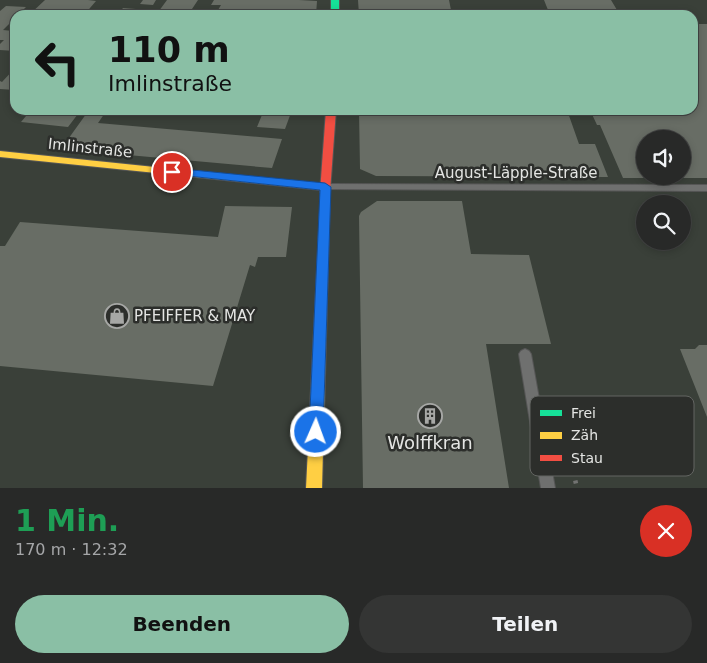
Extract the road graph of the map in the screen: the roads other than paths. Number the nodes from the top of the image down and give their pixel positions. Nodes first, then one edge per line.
1 (330, 115) edge
2 (0, 154) edge
3 (325, 187) junction
4 (707, 188) edge
5 (525, 354) dead end
6 (532, 396) edge
7 (314, 488) edge

1 - 3 main road
2 - 3 main road, Imlinstraße
3 - 4 lane, August-Läpple-Straße
3 - 7 main road
5 - 6 lane

